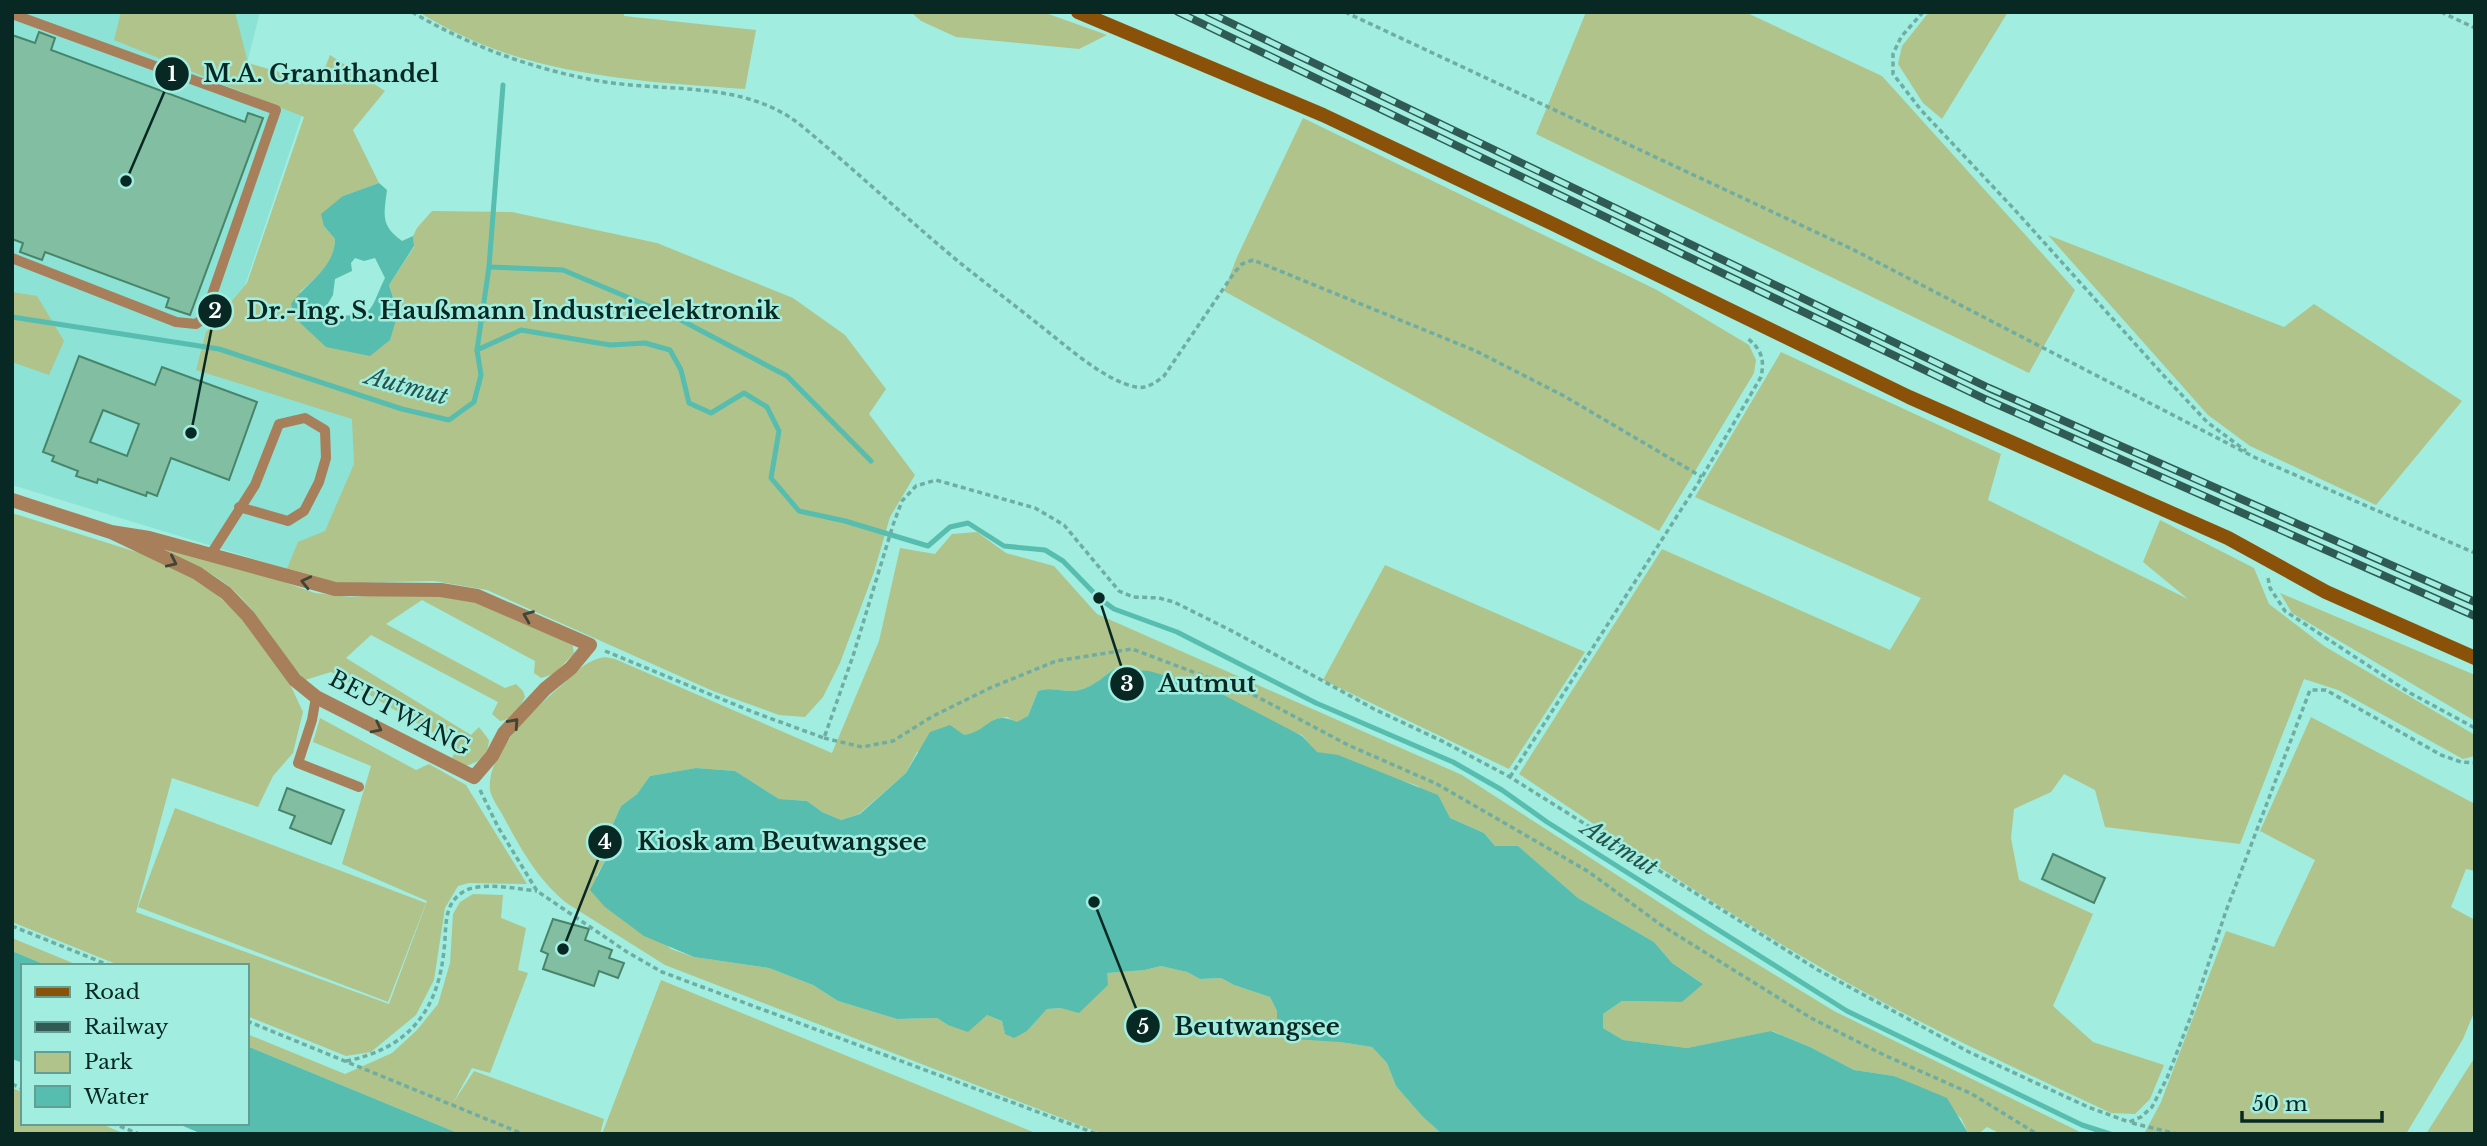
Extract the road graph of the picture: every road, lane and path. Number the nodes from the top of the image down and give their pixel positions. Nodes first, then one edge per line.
1 (412, 12) edge
2 (1078, 12) edge
3 (1345, 12) edge
4 (1923, 12) edge
5 (2441, 12) edge
6 (12, 14) edge
7 (2475, 28) edge
8 (12, 258) edge
9 (1744, 335) dead end
10 (2256, 458) junction
11 (1702, 477) junction
12 (12, 500) edge
13 (239, 508) junction
14 (111, 533) junction
15 (2475, 553) edge
16 (211, 554) junction
17 (2264, 558) junction
18 (590, 645) junction
19 (2475, 658) edge
20 (316, 696) junction
21 (2475, 728) edge
22 (824, 737) junction
23 (2475, 763) edge
24 (474, 777) junction
25 (1510, 777) junction
26 (359, 787) dead end
27 (537, 891) junction
28 (12, 926) edge
29 (106, 964) edge
30 (248, 1021) edge
31 (346, 1061) junction
32 (2129, 1122) junction
33 (117, 1125) edge
34 (139, 1134) edge
35 (523, 1134) edge
36 (1097, 1134) edge
37 (2037, 1134) edge
38 (2177, 1134) edge

1 - 11 path
2 - 17 street
3 - 10 path
4 - 10 path
5 - 7 path
6 - 8 lane
9 - 11 path
10 - 15 path
11 - 25 path
12 - 14 street, BEUTWANG
13 - 13 lane
13 - 16 lane
14 - 16 street, BEUTWANG
14 -> 20 street, BEUTWANG
18 -> 16 street, BEUTWANG
17 - 19 street
17 - 21 path
18 - 22 path
24 -> 18 street, BEUTWANG
20 -> 24 street, BEUTWANG
20 - 26 lane
22 - 25 path
22 - 37 path
23 - 32 path
24 - 27 path
25 - 32 path
27 - 31 path
27 - 36 path
28 - 29 path
30 - 31 path
31 - 35 path
32 - 38 path
33 - 34 path

